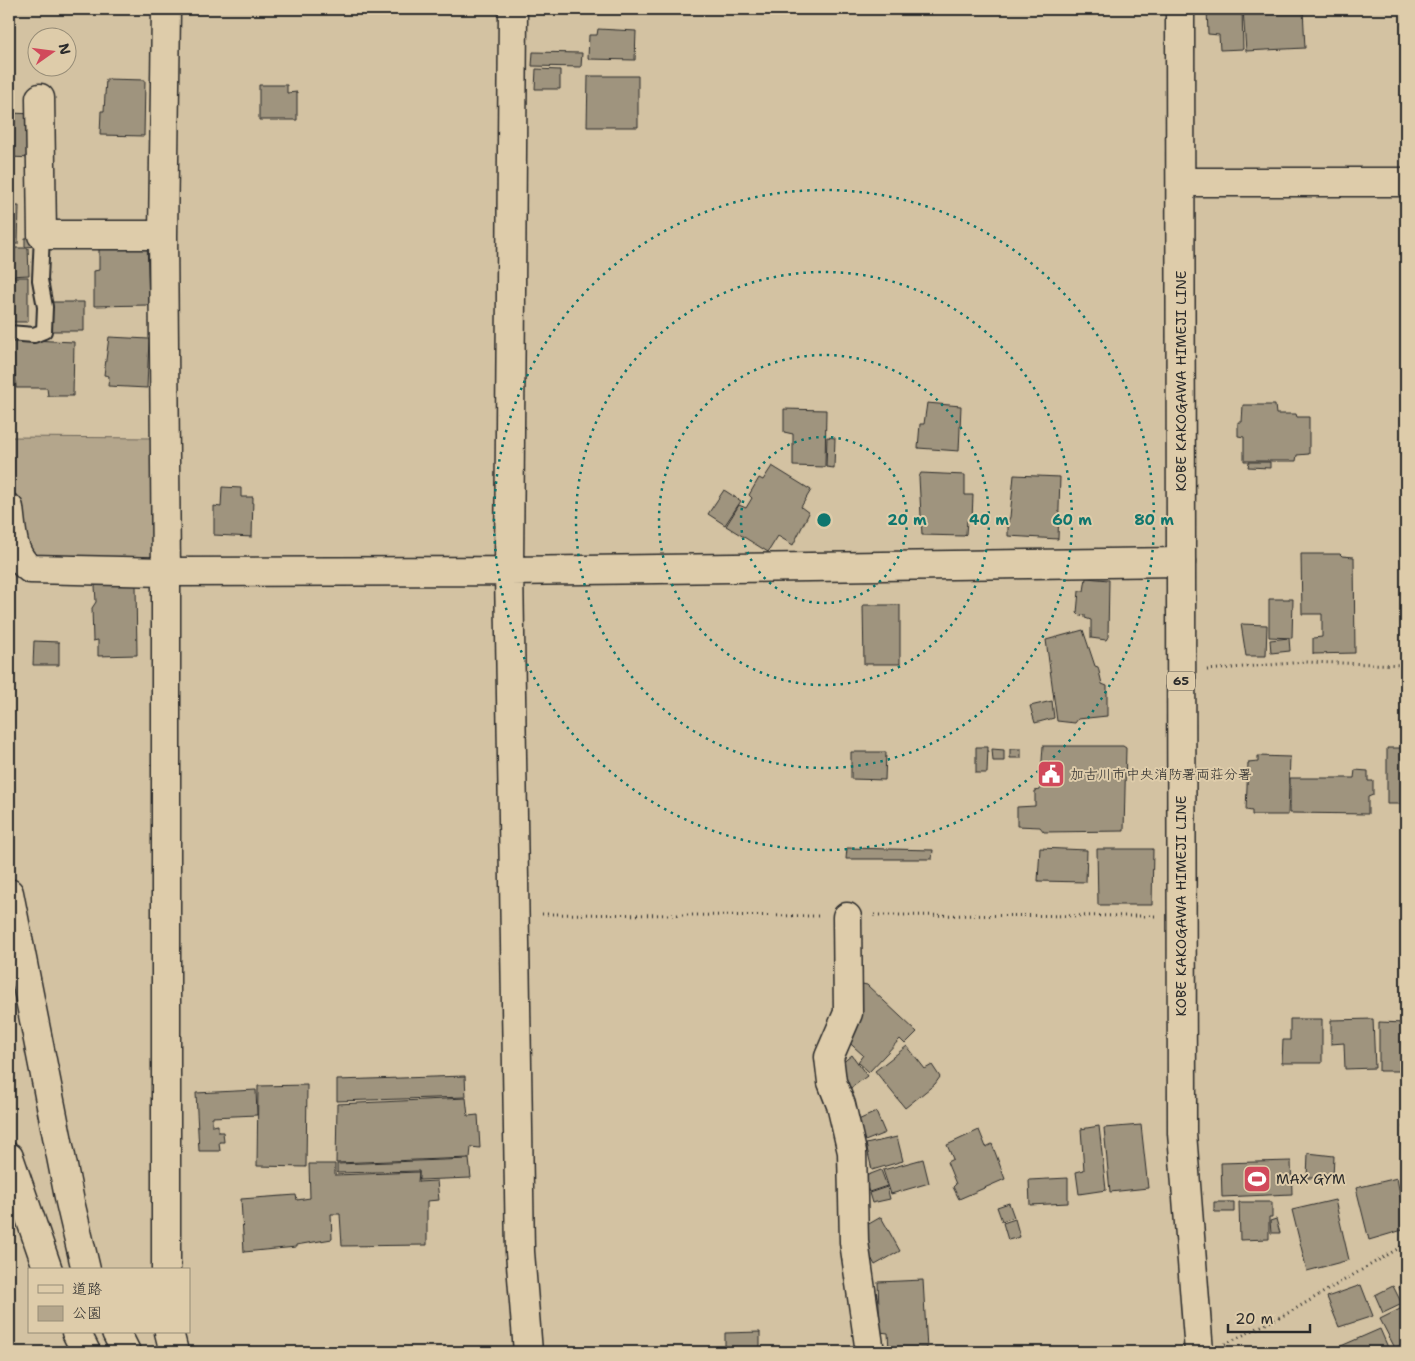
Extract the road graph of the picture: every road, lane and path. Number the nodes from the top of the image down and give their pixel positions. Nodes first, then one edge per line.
1 (166, 9) edge
2 (513, 9) edge
3 (1180, 9) edge
4 (40, 98) dead end
5 (1181, 182) junction
6 (1406, 182) edge
7 (42, 235) junction
8 (163, 235) junction
9 (9, 334) edge
10 (9, 508) edge
11 (1181, 562) junction
12 (510, 571) junction
13 (166, 572) junction
14 (1406, 664) edge
15 (1181, 672) junction
16 (9, 894) edge
17 (847, 917) dead end
18 (9, 1157) edge
19 (1406, 1244) edge
20 (47, 1268) edge
21 (86, 1268) edge
22 (166, 1268) edge
23 (77, 1334) edge
24 (100, 1334) edge
25 (117, 1334) edge
26 (170, 1334) edge
27 (1199, 1350) edge
28 (86, 1352) edge
29 (104, 1352) edge
30 (126, 1352) edge
31 (174, 1352) edge
32 (528, 1352) edge
33 (870, 1352) edge

1 - 8 street
2 - 12 street
3 - 5 street, KOBE KAKOGAWA HIMEJI LINE / 65
4 - 7 street
5 - 6 street
5 - 11 street, KOBE KAKOGAWA HIMEJI LINE / 65
7 - 8 street
7 - 9 lane
8 - 13 street
10 - 13 street
11 - 12 street
11 - 15 street, KOBE KAKOGAWA HIMEJI LINE / 65
12 - 13 street
12 - 32 street
13 - 22 street
14 - 15 path
15 - 27 street, KOBE KAKOGAWA HIMEJI LINE / 65
16 - 21 street
17 - 33 street
18 - 20 street
19 - 27 path
23 - 28 street
24 - 29 street
25 - 30 street
26 - 31 street

